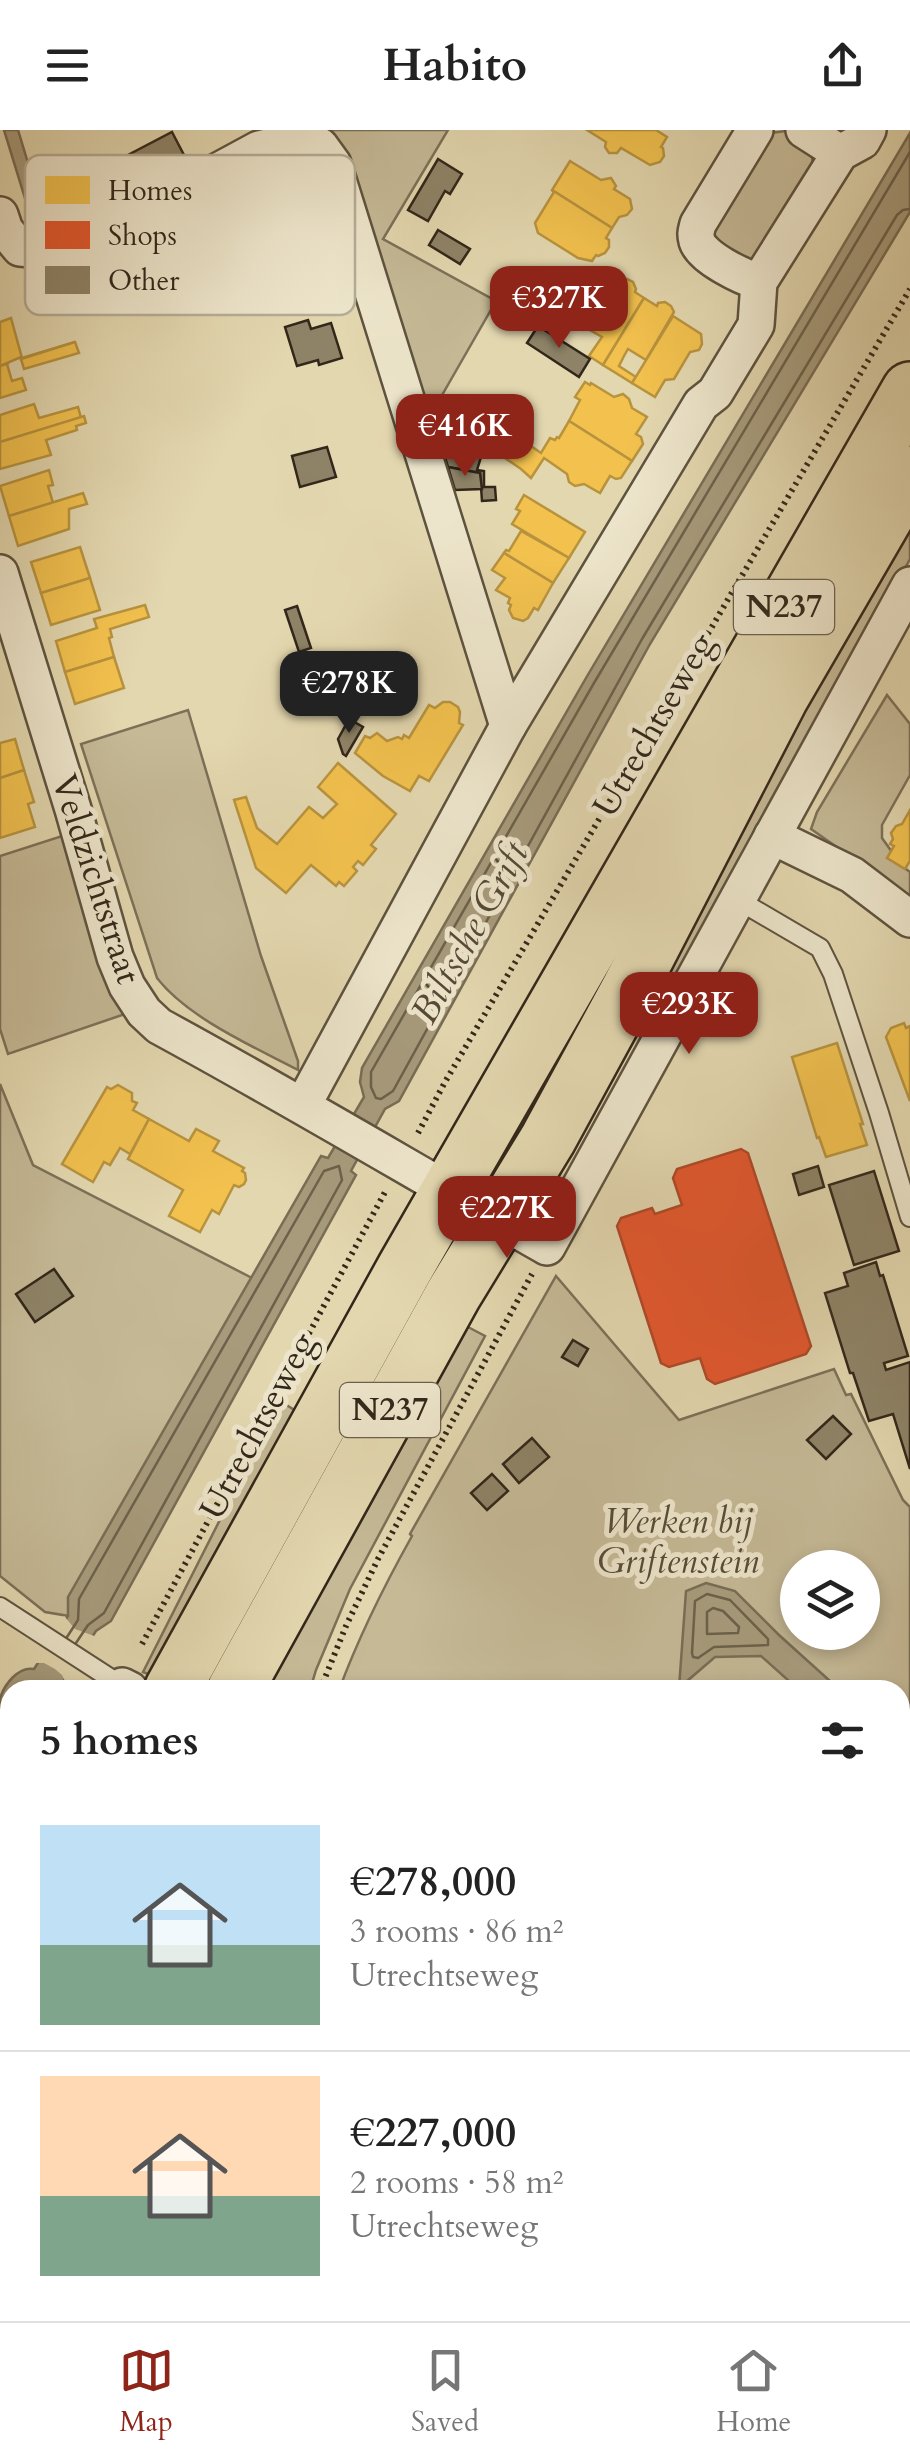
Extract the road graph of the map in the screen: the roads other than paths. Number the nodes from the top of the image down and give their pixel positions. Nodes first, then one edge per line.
1 (755, 130) edge
2 (804, 130) edge
3 (868, 130) edge
4 (840, 152) junction
5 (248, 155) edge
6 (326, 155) edge
7 (0, 215) edge
8 (355, 235) edge
9 (25, 248) edge
10 (759, 282) junction
11 (910, 390) edge
12 (910, 474) edge
13 (0, 573) edge
14 (910, 585) edge
15 (508, 726) junction
16 (772, 836) junction
17 (738, 900) junction
18 (910, 918) edge
19 (304, 1106) junction
20 (450, 1191) junction
21 (910, 1217) edge
22 (498, 1220) junction
23 (0, 1607) edge
24 (123, 1680) edge
25 (147, 1680) edge
26 (241, 1680) edge

1 - 10 street
2 - 4 street
3 - 4 street
4 - 10 street
5 - 6 street
7 - 9 street
8 - 15 street
10 - 15 street
11 - 20 main road, Utrechtseweg / N237
12 - 22 main road, N237
13 - 19 street, Veldzichtstraat
14 - 16 street
15 - 19 street
16 - 17 street
16 - 18 street
17 - 21 lane
17 - 22 street
19 - 20 street, Veldzichtstraat
20 - 22 street
20 - 25 main road, Utrechtseweg / N237
22 - 26 main road, N237
23 - 24 lane

